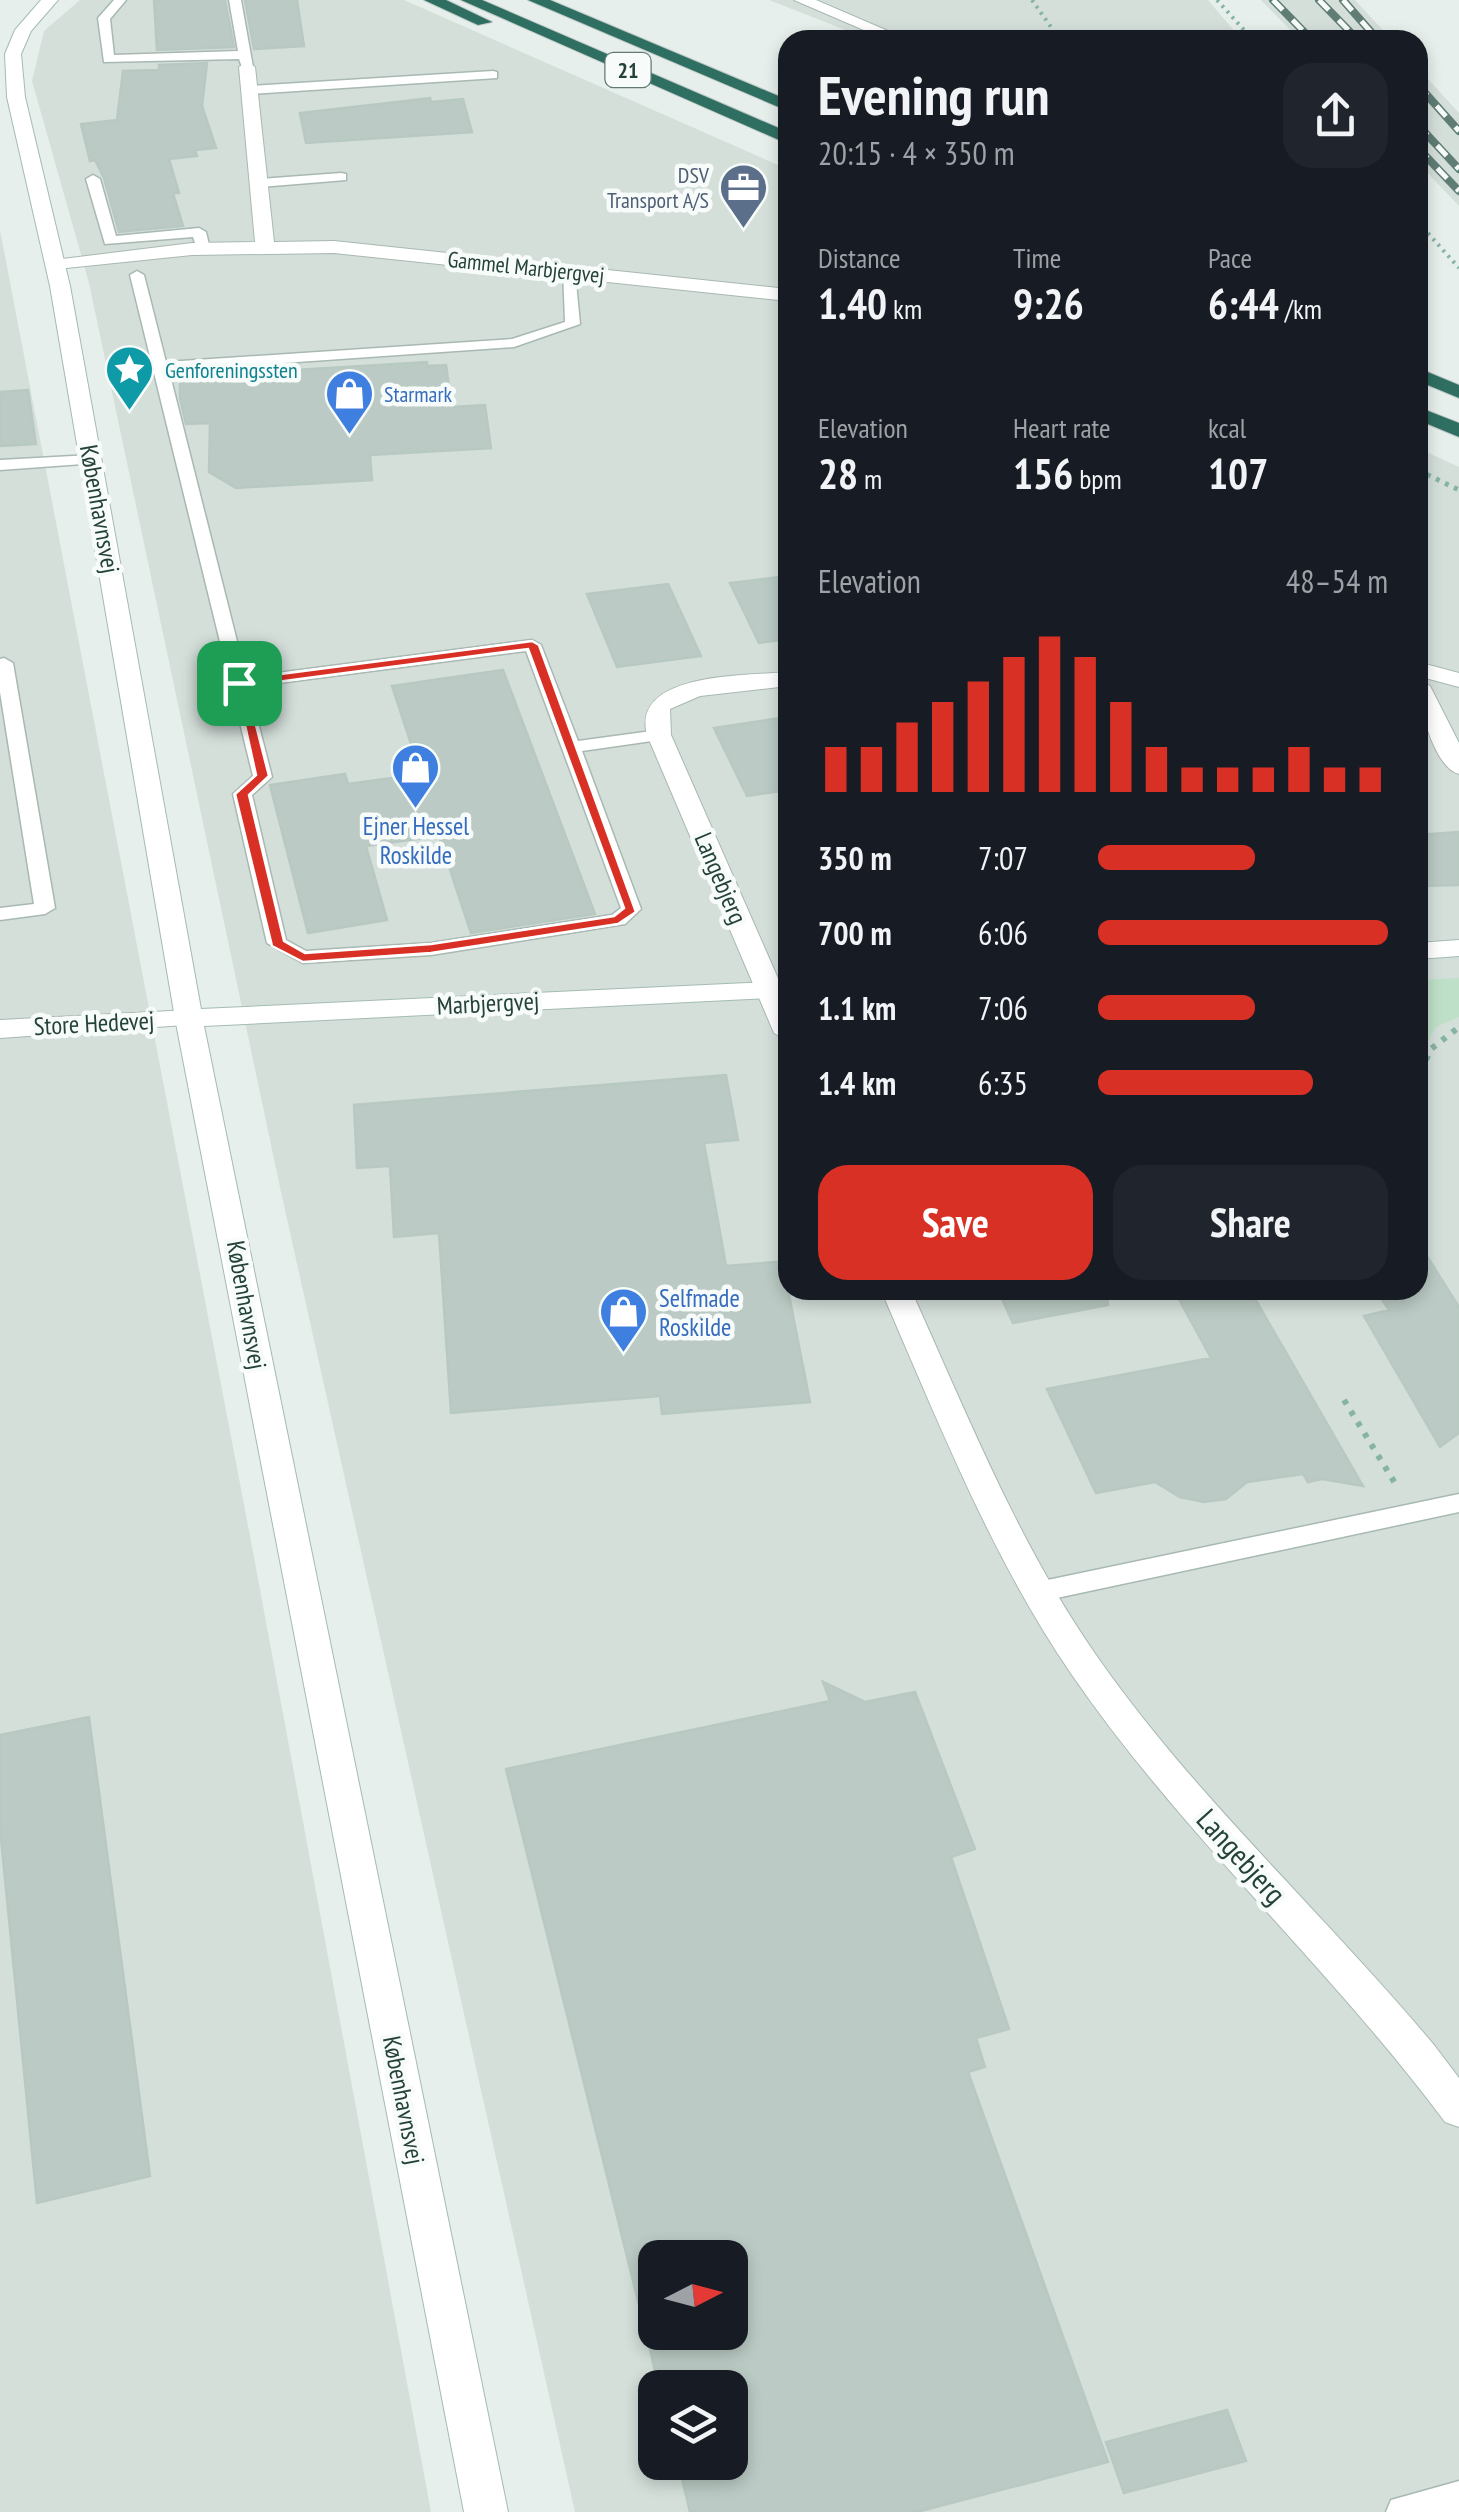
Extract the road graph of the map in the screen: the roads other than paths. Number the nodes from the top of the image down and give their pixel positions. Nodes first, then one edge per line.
1 (50, 0) edge
2 (120, 0) edge
3 (235, 0) edge
4 (432, 0) edge
5 (468, 0) edge
6 (536, 0) edge
7 (580, 0) edge
8 (802, 0) edge
9 (876, 30) edge
10 (0, 59) edge
11 (246, 61) junction
12 (493, 75) dead end
13 (250, 90) junction
14 (16, 96) junction
15 (778, 100) edge
16 (778, 102) edge
17 (712, 107) junction
18 (778, 135) edge
19 (342, 177) dead end
20 (93, 179) dead end
21 (260, 183) junction
22 (265, 246) junction
23 (203, 248) junction
24 (54, 266) junction
25 (568, 272) junction
26 (136, 274) dead end
27 (778, 294) edge
28 (160, 367) junction
29 (1428, 378) edge
30 (1459, 392) edge
31 (1428, 417) edge
32 (1459, 431) edge
33 (92, 460) junction
34 (0, 465) edge
35 (0, 664) edge
36 (1428, 671) edge
37 (778, 680) edge
38 (1459, 680) edge
39 (239, 683) junction
40 (1428, 706) edge
41 (657, 728) junction
42 (571, 747) junction
43 (1459, 768) edge
44 (0, 914) edge
45 (1459, 948) edge
46 (1428, 950) edge
47 (778, 988) edge
48 (778, 990) edge
49 (189, 1018) junction
50 (0, 1028) edge
51 (900, 1300) edge
52 (1459, 1503) edge
53 (1038, 1592) junction
54 (1459, 2109) edge
55 (1459, 2498) edge
56 (486, 2512) edge
57 (1403, 2512) edge

1 - 14 street, Københavnsvej
2 - 11 lane
3 - 11 lane
4 - 17 highway
5 - 17 highway, 21
6 - 16 highway, 21
7 - 15 highway
8 - 9 street
10 - 14 street, Københavnsvej
11 - 13 street
12 - 13 lane
13 - 21 street
14 - 24 street, Københavnsvej
17 - 18 highway, 21
19 - 21 lane
20 - 23 lane
21 - 22 street
22 - 23 street, Gammel Marbjergvej
22 - 25 street, Gammel Marbjergvej
23 - 24 street, Gammel Marbjergvej
24 - 33 street, Københavnsvej
25 - 27 street, Gammel Marbjergvej
25 - 28 lane
26 - 28 lane
28 - 39 lane
29 - 30 highway
31 - 32 highway
33 - 34 lane
33 - 49 street, Københavnsvej
35 - 44 lane
36 - 38 street
37 - 41 street
39 - 42 lane
39 - 42 lane
40 - 43 street
41 - 42 lane
41 - 47 street, Langebjerg
45 - 46 street
48 - 49 street, Marbjergvej
49 - 50 street, Store Hedevej
49 - 56 street, Københavnsvej
51 - 53 street, Langebjerg
52 - 53 lane
53 - 54 street, Langebjerg
55 - 57 lane

